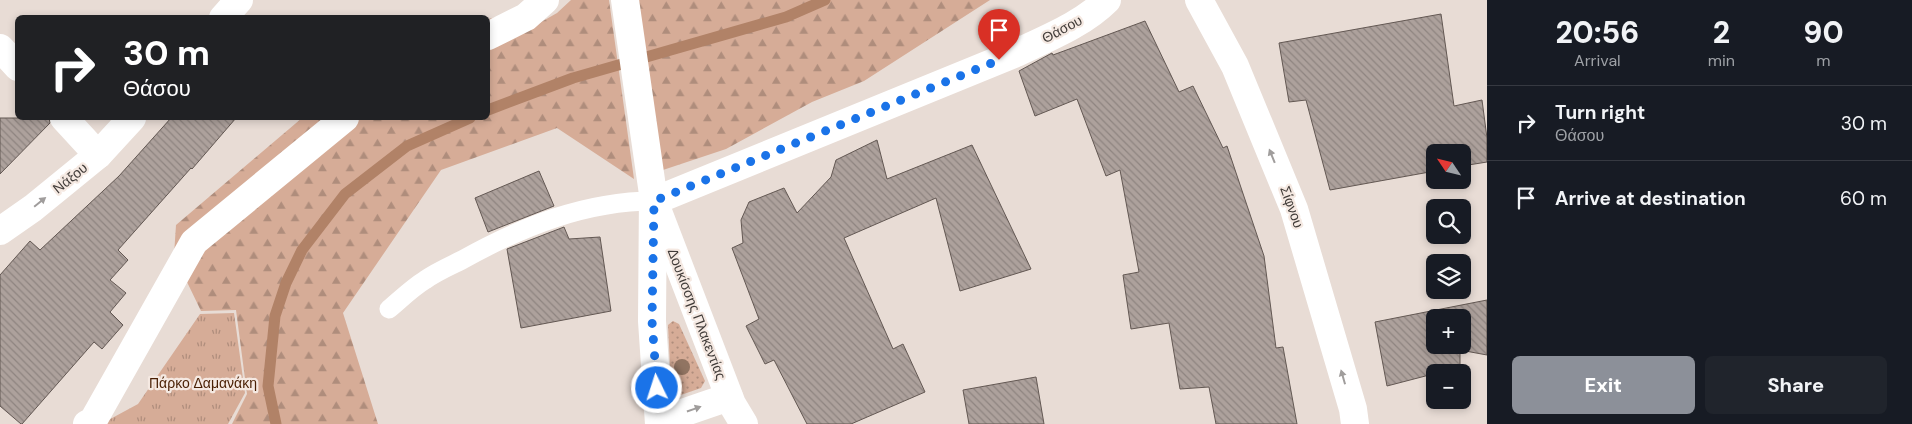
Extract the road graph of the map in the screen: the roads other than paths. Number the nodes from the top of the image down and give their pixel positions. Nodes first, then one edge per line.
1 (238, 0) edge
2 (545, 0) edge
3 (625, 0) edge
4 (1107, 0) edge
5 (1199, 0) edge
6 (226, 15) edge
7 (490, 35) edge
8 (0, 48) edge
9 (15, 64) edge
10 (66, 120) edge
11 (130, 120) edge
12 (343, 120) edge
13 (98, 155) junction
14 (653, 198) junction
15 (0, 231) edge
16 (389, 309) dead end
17 (729, 397) junction
18 (659, 423) edge
19 (87, 424) edge
20 (744, 424) edge
21 (1355, 424) edge

1 - 6 street
2 - 7 street
3 - 14 street
4 - 14 street, Θάσου
21 -> 5 street, Σίφνου
8 - 9 street
10 - 13 street
11 - 13 street, Νάξου
12 - 19 street
15 -> 13 street, Νάξου
14 - 16 lane
14 - 17 street, Δουκίσσης Πλακεντίας
14 - 18 street
18 -> 17 street
17 - 20 street, Δουκίσσης Πλακεντίας

